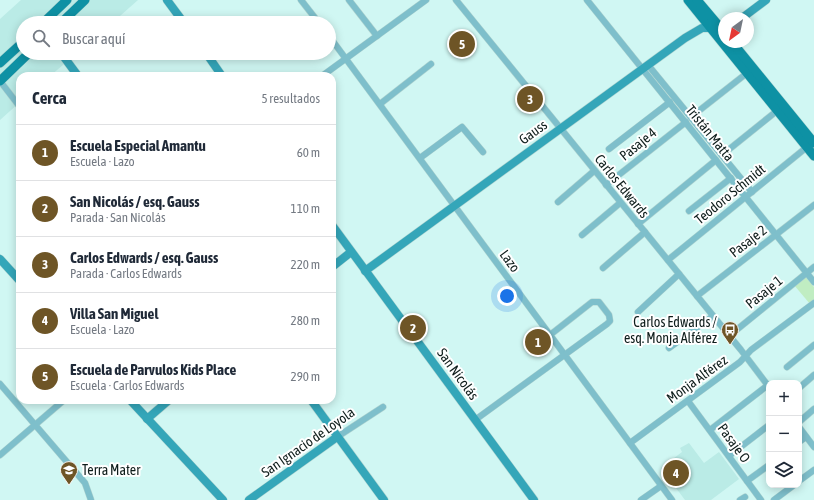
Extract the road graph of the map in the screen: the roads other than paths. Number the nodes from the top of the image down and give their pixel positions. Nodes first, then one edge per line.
1 (67, 0) edge
2 (85, 0) edge
3 (167, 0) edge
4 (300, 0) edge
5 (349, 0) edge
6 (426, 0) edge
7 (456, 0) edge
8 (587, 0) edge
9 (688, 0) edge
10 (697, 0) edge
11 (766, 0) edge
12 (750, 12) edge
13 (50, 16) edge
14 (68, 16) edge
15 (179, 16) edge
16 (313, 16) edge
17 (718, 23) edge
18 (711, 27) junction
19 (718, 28) edge
20 (376, 36) junction
21 (336, 45) edge
22 (16, 48) edge
23 (737, 48) edge
24 (346, 58) junction
25 (22, 60) edge
26 (66, 60) edge
27 (211, 60) edge
28 (0, 63) edge
29 (431, 64) dead end
30 (645, 67) junction
31 (75, 72) edge
32 (219, 72) edge
33 (327, 72) edge
34 (746, 73) junction
35 (0, 81) edge
36 (16, 102) edge
37 (670, 102) junction
38 (380, 104) junction
39 (773, 114) dead end
40 (691, 117) junction
41 (686, 122) junction
42 (560, 128) junction
43 (810, 145) edge
44 (609, 149) dead end
45 (483, 152) dead end
46 (722, 155) junction
47 (814, 156) edge
48 (420, 158) junction
49 (716, 160) junction
50 (594, 171) junction
51 (731, 178) junction
52 (606, 185) junction
53 (752, 192) junction
54 (746, 197) junction
55 (558, 202) dead end
56 (620, 202) junction
57 (814, 205) edge
58 (455, 206) junction
59 (689, 211) dead end
60 (638, 224) junction
61 (336, 231) edge
62 (645, 232) junction
63 (582, 235) dead end
64 (776, 235) junction
65 (351, 252) junction
66 (0, 258) edge
67 (668, 260) junction
68 (336, 264) edge
69 (814, 267) edge
70 (603, 268) dead end
71 (365, 271) junction
72 (807, 273) junction
73 (679, 274) junction
74 (16, 276) edge
75 (814, 282) edge
76 (697, 296) junction
77 (814, 303) edge
78 (638, 312) dead end
79 (713, 316) junction
80 (550, 335) junction
81 (729, 336) junction
82 (812, 347) edge
83 (670, 348) dead end
84 (814, 354) edge
85 (565, 355) junction
86 (746, 356) junction
87 (787, 367) dead end
88 (814, 376) edge
89 (766, 383) edge
90 (0, 384) edge
91 (802, 386) edge
92 (766, 388) edge
93 (688, 401) junction
94 (16, 403) edge
95 (17, 404) edge
96 (59, 404) edge
97 (134, 404) edge
98 (164, 404) edge
99 (314, 404) edge
100 (383, 407) dead end
101 (814, 409) edge
102 (147, 419) junction
103 (802, 419) edge
104 (475, 420) junction
105 (35, 425) junction
106 (766, 427) edge
107 (710, 430) junction
108 (802, 431) edge
109 (337, 437) junction
110 (806, 437) junction
111 (802, 440) edge
112 (630, 443) junction
113 (813, 444) edge
114 (0, 455) edge
115 (729, 456) junction
116 (766, 467) edge
117 (814, 470) edge
118 (802, 479) edge
119 (747, 481) junction
120 (661, 486) junction
121 (790, 488) edge
122 (91, 500) edge
123 (223, 500) edge
124 (249, 500) edge
125 (384, 500) edge
126 (534, 500) edge
127 (641, 500) edge
128 (672, 500) edge
129 (761, 500) edge
130 (774, 500) edge

1 - 13 main road
2 - 14 main road
3 - 15 street
4 - 16 street
5 - 20 street
6 - 20 street
7 - 42 street, Carlos Edwards
8 - 30 street, Tristán Matta
9 - 18 main road
10 - 17 main road
11 - 12 street
18 - 19 street, Gauss
18 - 30 street, Gauss
18 - 34 main road
20 - 24 street
21 - 24 street, Lazo
22 - 28 main road
23 - 43 main road
24 - 33 street
24 - 38 street, Lazo
25 - 35 main road
26 - 31 street
27 - 32 street
29 - 38 street
30 - 37 street, Tristán Matta
30 - 40 street, Tristán Matta
30 - 42 street, Gauss
34 - 40 street
34 - 43 main road
35 - 36 street
37 - 41 street, Tristán Matta
37 - 44 street
38 - 48 street, Lazo
39 - 46 street
40 - 46 street, Tristán Matta
41 - 49 street, Tristán Matta
41 - 52 street, Pasaje 4
42 - 50 street, Carlos Edwards
42 - 58 street, Gauss
43 - 47 main road
43 - 53 street, Teodoro Schmidt
45 - 48 street
46 - 53 street, Tristán Matta
48 - 58 street, Lazo
49 - 51 street, Tristán Matta
49 - 60 street
50 - 52 street, Carlos Edwards
50 - 55 street
51 - 54 street, Tristán Matta
51 - 59 street
52 - 56 street, Carlos Edwards
53 - 54 street, Teodoro Schmidt
54 - 64 street, Tristán Matta
54 - 67 street, Teodoro Schmidt
56 - 60 street, Carlos Edwards
56 - 63 street
57 - 64 street, Pasaje 2
58 - 71 street, Gauss
58 - 80 street, Lazo
60 - 62 street, Carlos Edwards
61 - 65 street, San Nicolás
62 - 67 street, Carlos Edwards
62 - 70 street
64 - 72 street, Tristán Matta
64 - 76 street, Pasaje 2
65 - 68 street
65 - 71 street, San Nicolás
66 - 74 street
67 - 73 street, Carlos Edwards
69 - 72 street, Pasaje 1
71 - 104 street, San Nicolás
72 - 75 street, Tristán Matta
72 - 81 street, Pasaje 1
73 - 76 street, Carlos Edwards
73 - 78 street
76 - 79 street, Carlos Edwards
77 - 86 street, Monja Alférez
79 - 81 street, Carlos Edwards
79 - 83 street
80 - 85 street, Lazo
80 - 85 street
81 - 86 street, Carlos Edwards
82 - 84 street
82 - 87 street
85 - 104 street
85 - 112 street, Lazo
86 - 89 street, Carlos Edwards
86 - 93 street, Monja Alférez
88 - 91 street
90 - 94 street
92 - 107 street
93 - 107 street, Pasaje O
93 - 112 street, Monja Alférez
95 - 105 street
96 - 105 street
97 - 102 street
98 - 102 street
99 - 109 street
100 - 109 street, San Ignacio de Loyola
101 - 103 street
102 - 123 street
104 - 126 street, San Nicolás
105 - 114 street
105 - 122 street
106 - 115 street
107 - 115 street, Pasaje O
108 - 110 street
109 - 124 street, San Ignacio de Loyola
109 - 125 street
110 - 111 street
110 - 113 street
112 - 120 street, Lazo
115 - 119 street, Pasaje O
116 - 119 street
117 - 118 street
119 - 129 street, Pasaje O
120 - 127 street
120 - 128 street, Lazo
121 - 130 street

